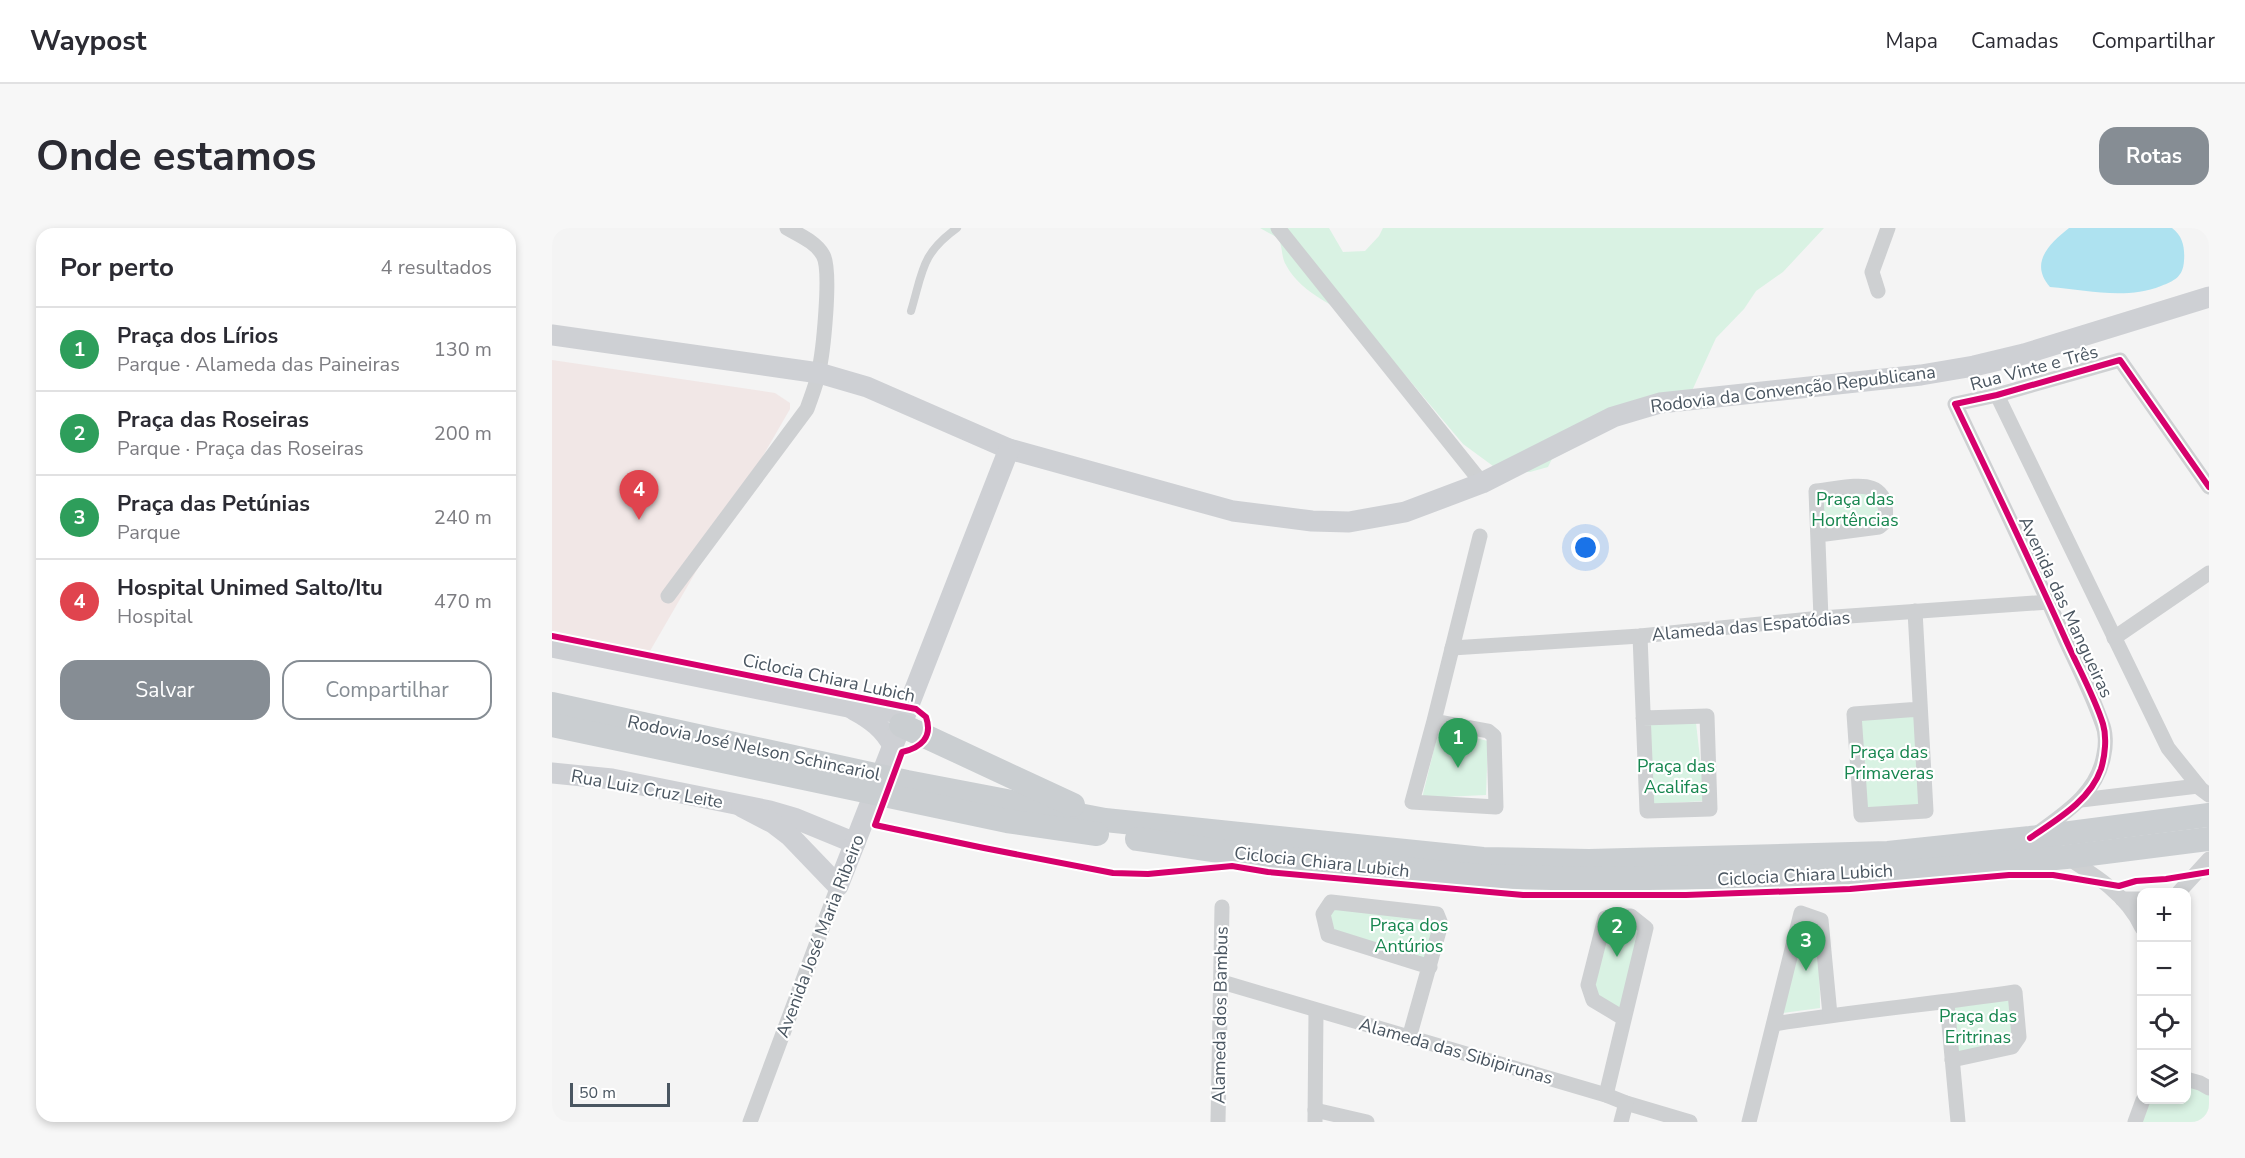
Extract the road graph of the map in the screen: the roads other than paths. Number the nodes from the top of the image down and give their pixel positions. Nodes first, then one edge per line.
1 (787, 228) edge
2 (957, 228) edge
3 (1278, 228) edge
4 (1888, 228) edge
5 (1878, 291) dead end
6 (2209, 297) edge
7 (911, 311) dead end
8 (552, 335) edge
9 (819, 373) junction
10 (1997, 395) junction
11 (1955, 404) joint
12 (1009, 450) junction
13 (1482, 483) junction
14 (2209, 487) edge
15 (1818, 535) junction
16 (1480, 536) dead end
17 (2209, 573) edge
18 (668, 596) dead end
19 (2049, 602) junction
20 (1915, 611) junction
21 (1821, 618) junction
22 (1640, 636) junction
23 (2114, 638) junction
24 (552, 647) edge
25 (1452, 648) junction
26 (552, 704) edge
27 (848, 707) junction
28 (1920, 709) junction
29 (1643, 718) junction
30 (1434, 721) junction
31 (552, 725) edge
32 (897, 736) junction
33 (552, 773) edge
34 (2204, 791) edge
35 (2081, 800) junction
36 (742, 807) junction
37 (2209, 815) edge
38 (1105, 820) junction
39 (2030, 838) junction
40 (2209, 839) edge
41 (855, 843) junction
42 (2066, 857) junction
43 (2209, 860) edge
44 (838, 886) junction
45 (2183, 888) edge
46 (2122, 899) junction
47 (2137, 899) edge
48 (1222, 907) dead end
49 (2137, 919) edge
50 (1430, 967) junction
51 (1222, 982) junction
52 (1947, 1002) junction
53 (1316, 1011) junction
54 (1830, 1015) junction
55 (1623, 1018) junction
56 (1774, 1024) junction
57 (1409, 1038) junction
58 (1952, 1060) junction
59 (2191, 1080) edge
60 (2209, 1088) edge
61 (1606, 1095) junction
62 (1626, 1103) junction
63 (2142, 1104) edge
64 (1315, 1116) edge
65 (750, 1122) edge
66 (1218, 1122) edge
67 (1367, 1122) edge
68 (1620, 1122) edge
69 (1690, 1122) edge
70 (1749, 1122) edge
71 (1958, 1122) edge
72 (2135, 1122) edge

1 - 9 street
2 - 7 lane
3 - 13 street
4 - 5 street
6 - 13 main road, Rodovia da Convenção Republicana
8 - 9 main road, Rodovia da Convenção Republicana
9 - 12 main road, Rodovia da Convenção Republicana
9 - 18 street
10 - 11 street, Rua Vinte e Três
10 - 14 street, Rua Vinte e Três
10 - 23 street, Avenida das Mangueiras
11 - 19 street, Avenida das Mangueiras
12 - 13 main road, Rodovia da Convenção Republicana
12 - 32 main road, Avenida José Maria Ribeiro
15 - 15 street
15 - 21 street
16 - 25 street
17 - 23 street
19 - 20 street, Alameda das Espatódias
19 - 35 street, Avenida das Mangueiras
20 - 21 street, Alameda das Espatódias
20 - 28 street
21 - 22 street, Alameda das Espatódias
22 - 25 street, Alameda das Espatódias
22 - 29 street
23 - 34 street, Avenida das Mangueiras
24 - 27 main road
25 - 30 street
26 - 38 main road, Rodovia José Nelson Schincariol
27 - 32 main road
27 - 32 main road
28 - 28 street
29 - 29 street
30 - 30 street
31 - 42 main road, Rodovia José Nelson Schincariol
32 - 38 main road
32 - 41 main road, Avenida José Maria Ribeiro
33 - 36 main road, Rua Luiz Cruz Leite
34 - 35 street, Avenida das Mangueiras
35 - 39 street, Avenida das Mangueiras
36 - 41 main road, Rua Luiz Cruz Leite
36 - 44 main road, Rua Luiz Cruz Leite
37 - 39 main road, Rodovia José Nelson Schincariol
38 - 39 main road, Rodovia José Nelson Schincariol
40 - 42 main road, Rodovia José Nelson Schincariol
41 - 44 main road, Avenida José Maria Ribeiro
42 - 46 street
43 - 45 street
44 - 65 street, Avenida José Maria Ribeiro
46 - 47 street
46 - 49 street
48 - 51 street, Alameda dos Bambus
50 - 50 street
50 - 57 street
51 - 53 street, Alameda das Sibipirunas
51 - 66 street, Alameda dos Bambus
52 - 54 street
52 - 58 street
52 - 58 street
53 - 57 street, Alameda das Sibipirunas
53 - 64 street
54 - 56 street
54 - 56 street
55 - 55 street
55 - 61 street
56 - 70 street
57 - 61 street, Alameda das Sibipirunas
58 - 71 street
59 - 60 street
61 - 62 street, Alameda das Sibipirunas
62 - 68 street
62 - 69 street, Alameda das Sibipirunas
63 - 72 street
64 - 67 street

